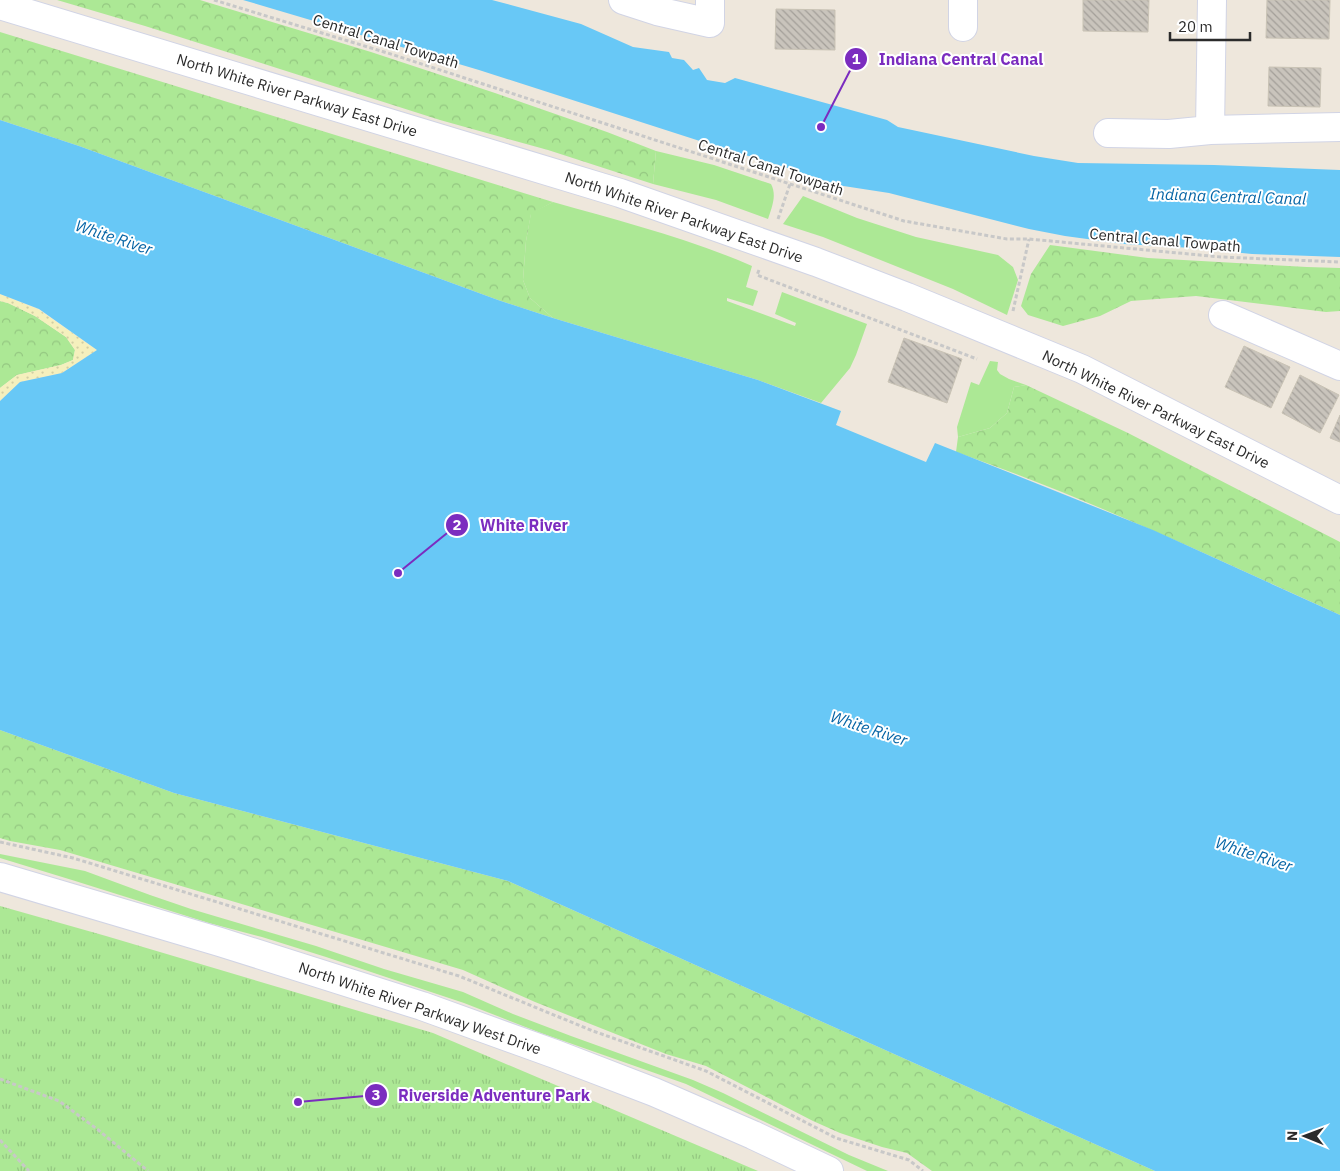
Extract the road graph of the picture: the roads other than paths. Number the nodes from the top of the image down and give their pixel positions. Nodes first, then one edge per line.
1 (622, 0) edge
2 (963, 0) edge
3 (1212, 0) edge
4 (0, 5) edge
5 (710, 11) edge
6 (963, 27) dead end
7 (1340, 126) edge
8 (1210, 130) junction
9 (1108, 133) dead end
10 (1224, 315) dead end
11 (1340, 366) edge
12 (1340, 500) edge
13 (0, 877) edge
14 (829, 1171) edge

1 - 5 street
2 - 6 street
3 - 8 street
4 - 12 street, North White River Parkway East Drive
7 - 8 street
8 - 9 street
10 - 11 street
13 - 14 street, North White River Parkway West Drive

